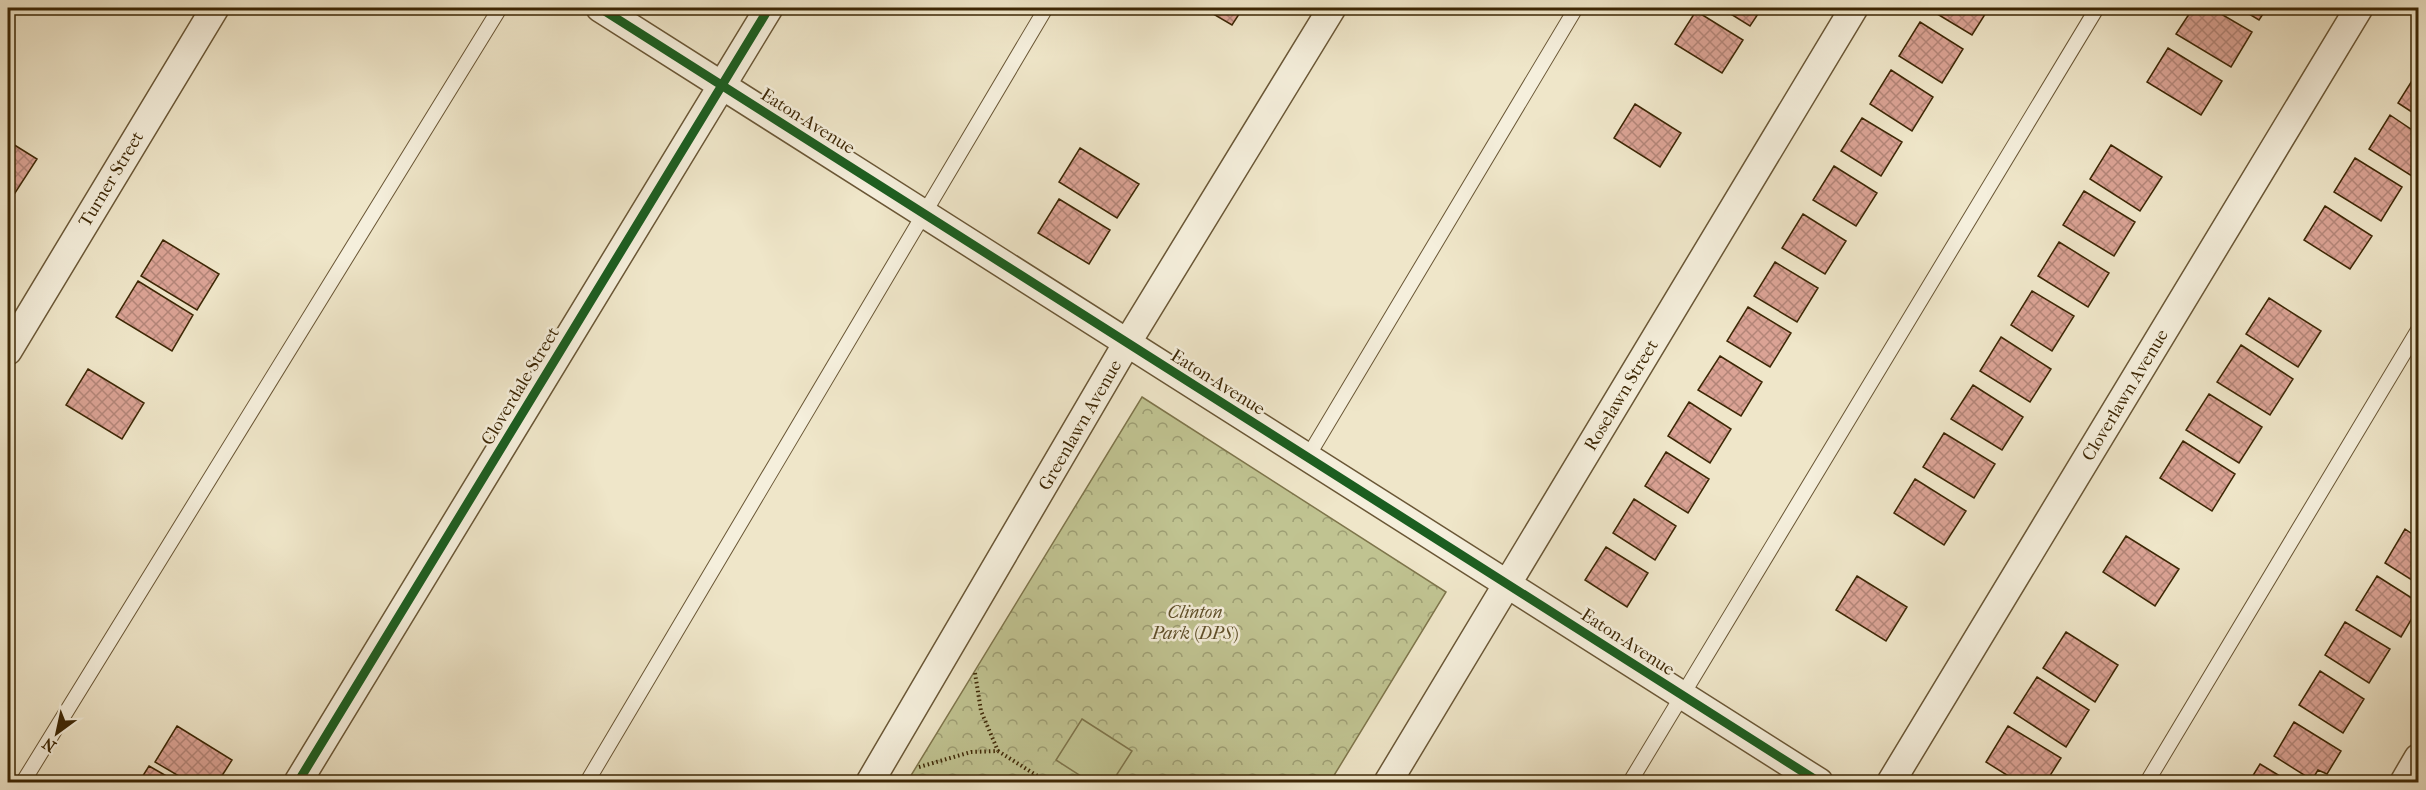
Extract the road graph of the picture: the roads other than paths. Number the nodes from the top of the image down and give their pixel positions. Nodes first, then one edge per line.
1 (214, 8) edge
2 (500, 8) edge
3 (600, 8) edge
4 (770, 8) edge
5 (1046, 8) edge
6 (1332, 8) edge
7 (1576, 8) edge
8 (1854, 8) edge
9 (2097, 8) edge
10 (2359, 8) edge
11 (721, 86) junction
12 (922, 213) junction
13 (2418, 330) edge
14 (1127, 344) junction
15 (8, 351) edge
16 (1307, 458) junction
17 (1507, 584) junction
18 (1682, 695) junction
19 (2418, 758) edge
20 (23, 783) edge
21 (298, 783) edge
22 (586, 783) edge
23 (870, 783) edge
24 (1388, 783) edge
25 (1630, 783) edge
26 (1819, 783) edge
27 (1891, 783) edge
28 (2147, 783) edge
29 (2404, 783) edge

1 - 15 street, Turner Street
2 - 20 lane
3 - 11 street, Eaton Avenue
4 - 11 street, Cloverdale Street
5 - 12 lane
6 - 14 street, Greenlawn Avenue
7 - 16 lane
8 - 17 street, Roselawn Street
9 - 18 lane
10 - 27 street, Cloverlawn Avenue
11 - 12 street, Eaton Avenue
11 - 21 street, Cloverdale Street
12 - 14 street, Eaton Avenue
12 - 22 lane
13 - 28 lane
14 - 16 street, Eaton Avenue
14 - 23 street, Greenlawn Avenue
16 - 17 street, Eaton Avenue
17 - 18 street, Eaton Avenue
17 - 24 street, Roselawn Street
18 - 25 lane
18 - 26 street, Eaton Avenue
19 - 29 street

